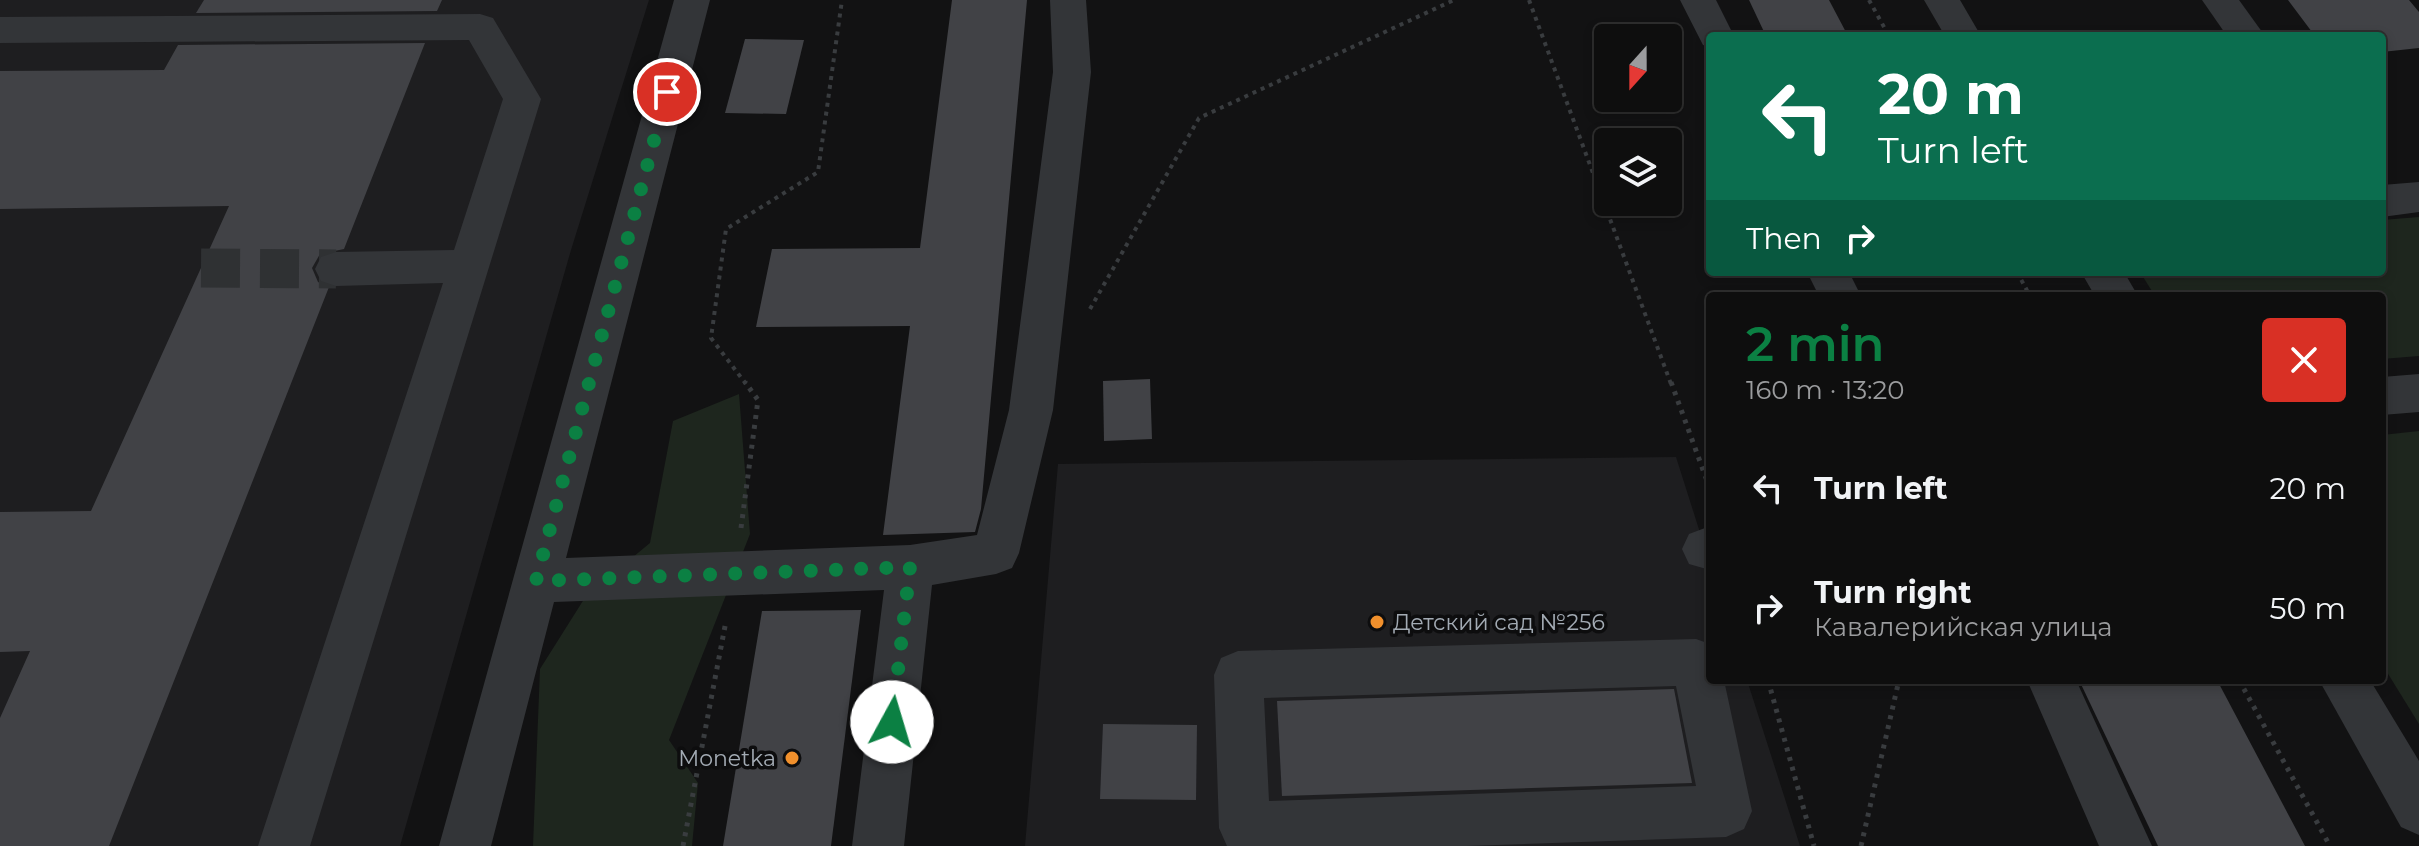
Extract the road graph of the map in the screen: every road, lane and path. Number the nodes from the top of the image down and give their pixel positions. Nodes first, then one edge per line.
1 (31, 0) edge
2 (692, 0) edge
3 (842, 0) edge
4 (1068, 0) edge
5 (1454, 0) edge
6 (1529, 0) edge
7 (1698, 0) edge
8 (1869, 0) edge
9 (1942, 0) edge
10 (2220, 0) edge
11 (0, 29) edge
12 (1714, 32) edge
13 (1887, 32) edge
14 (1961, 32) edge
15 (2244, 32) edge
16 (2419, 197) edge
17 (2386, 201) edge
18 (468, 266) junction
19 (336, 269) tunnel mouth
20 (1085, 317) dead end
21 (2419, 393) edge
22 (2386, 396) edge
23 (1706, 478) edge
24 (910, 567) junction
25 (735, 574) junction
26 (536, 581) junction
27 (1769, 684) edge
28 (1898, 684) edge
29 (2053, 684) edge
30 (2241, 684) edge
31 (2345, 684) edge
32 (2419, 809) edge
33 (1501, 832) edge
34 (284, 846) edge
35 (465, 846) edge
36 (683, 846) edge
37 (878, 846) edge
38 (1814, 846) edge
39 (1861, 846) edge
40 (2126, 846) edge
41 (2330, 846) edge

1 - 11 street
2 - 26 street
3 - 25 path
4 - 24 street
5 - 20 path
6 - 23 path
7 - 12 street
8 - 13 path
9 - 14 street
10 - 15 street
11 - 18 street
16 - 17 street
18 - 19 street
18 - 34 street
21 - 22 street
24 - 25 street
24 - 37 street
25 - 26 street
25 - 36 path
26 - 35 street
27 - 38 path
28 - 39 path
29 - 40 street
30 - 41 path
31 - 32 street
33 - 33 street

